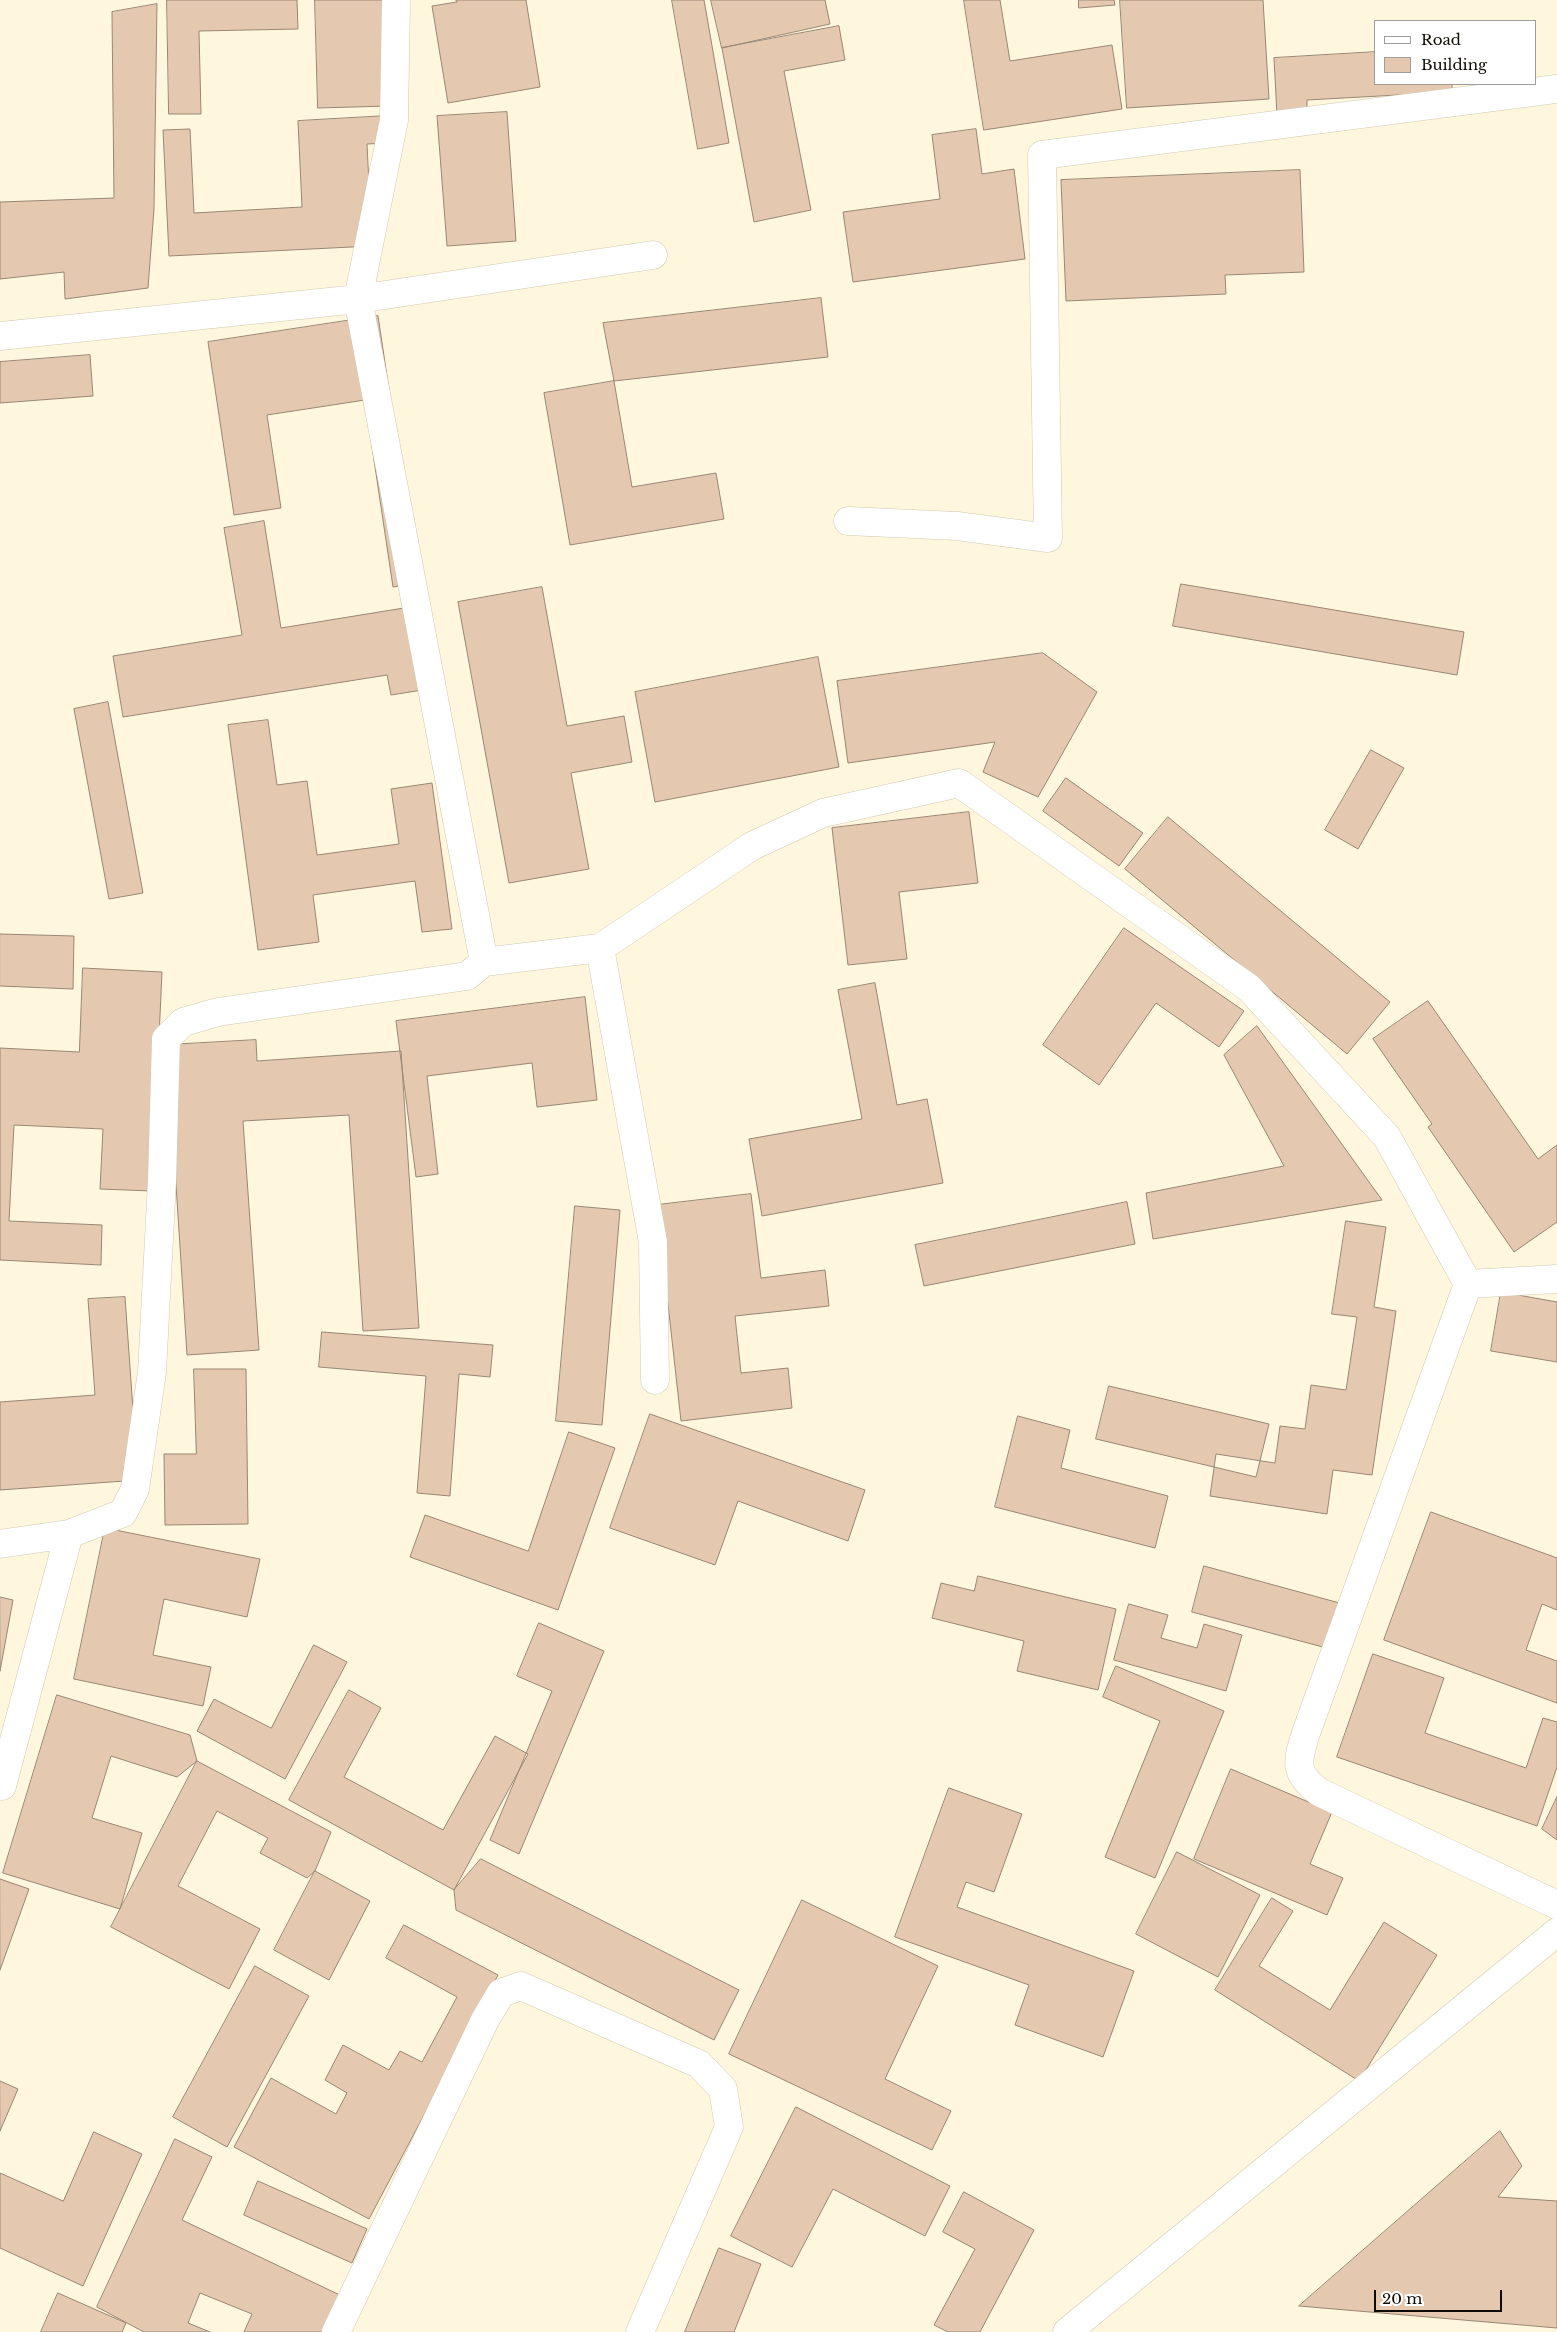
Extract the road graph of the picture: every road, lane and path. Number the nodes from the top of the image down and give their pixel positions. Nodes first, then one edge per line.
1 (396, 0) edge
2 (1557, 89) edge
3 (653, 255) dead end
4 (358, 299) junction
5 (0, 336) edge
6 (848, 521) dead end
7 (600, 948) junction
8 (484, 962) junction
9 (1557, 1279) edge
10 (1468, 1284) junction
11 (655, 1380) dead end
12 (69, 1534) junction
13 (0, 1544) edge
14 (2, 1786) dead end
15 (1557, 1905) edge
16 (1557, 1932) edge
17 (336, 2332) edge
18 (640, 2332) edge
19 (1068, 2332) edge

1 - 4 street
2 - 6 street
3 - 4 street
4 - 5 street
4 - 8 street
7 - 8 street
7 - 10 street
7 - 11 street
8 - 12 street
9 - 10 street
10 - 15 street
12 - 13 street
12 - 14 street
16 - 19 street
17 - 18 street

